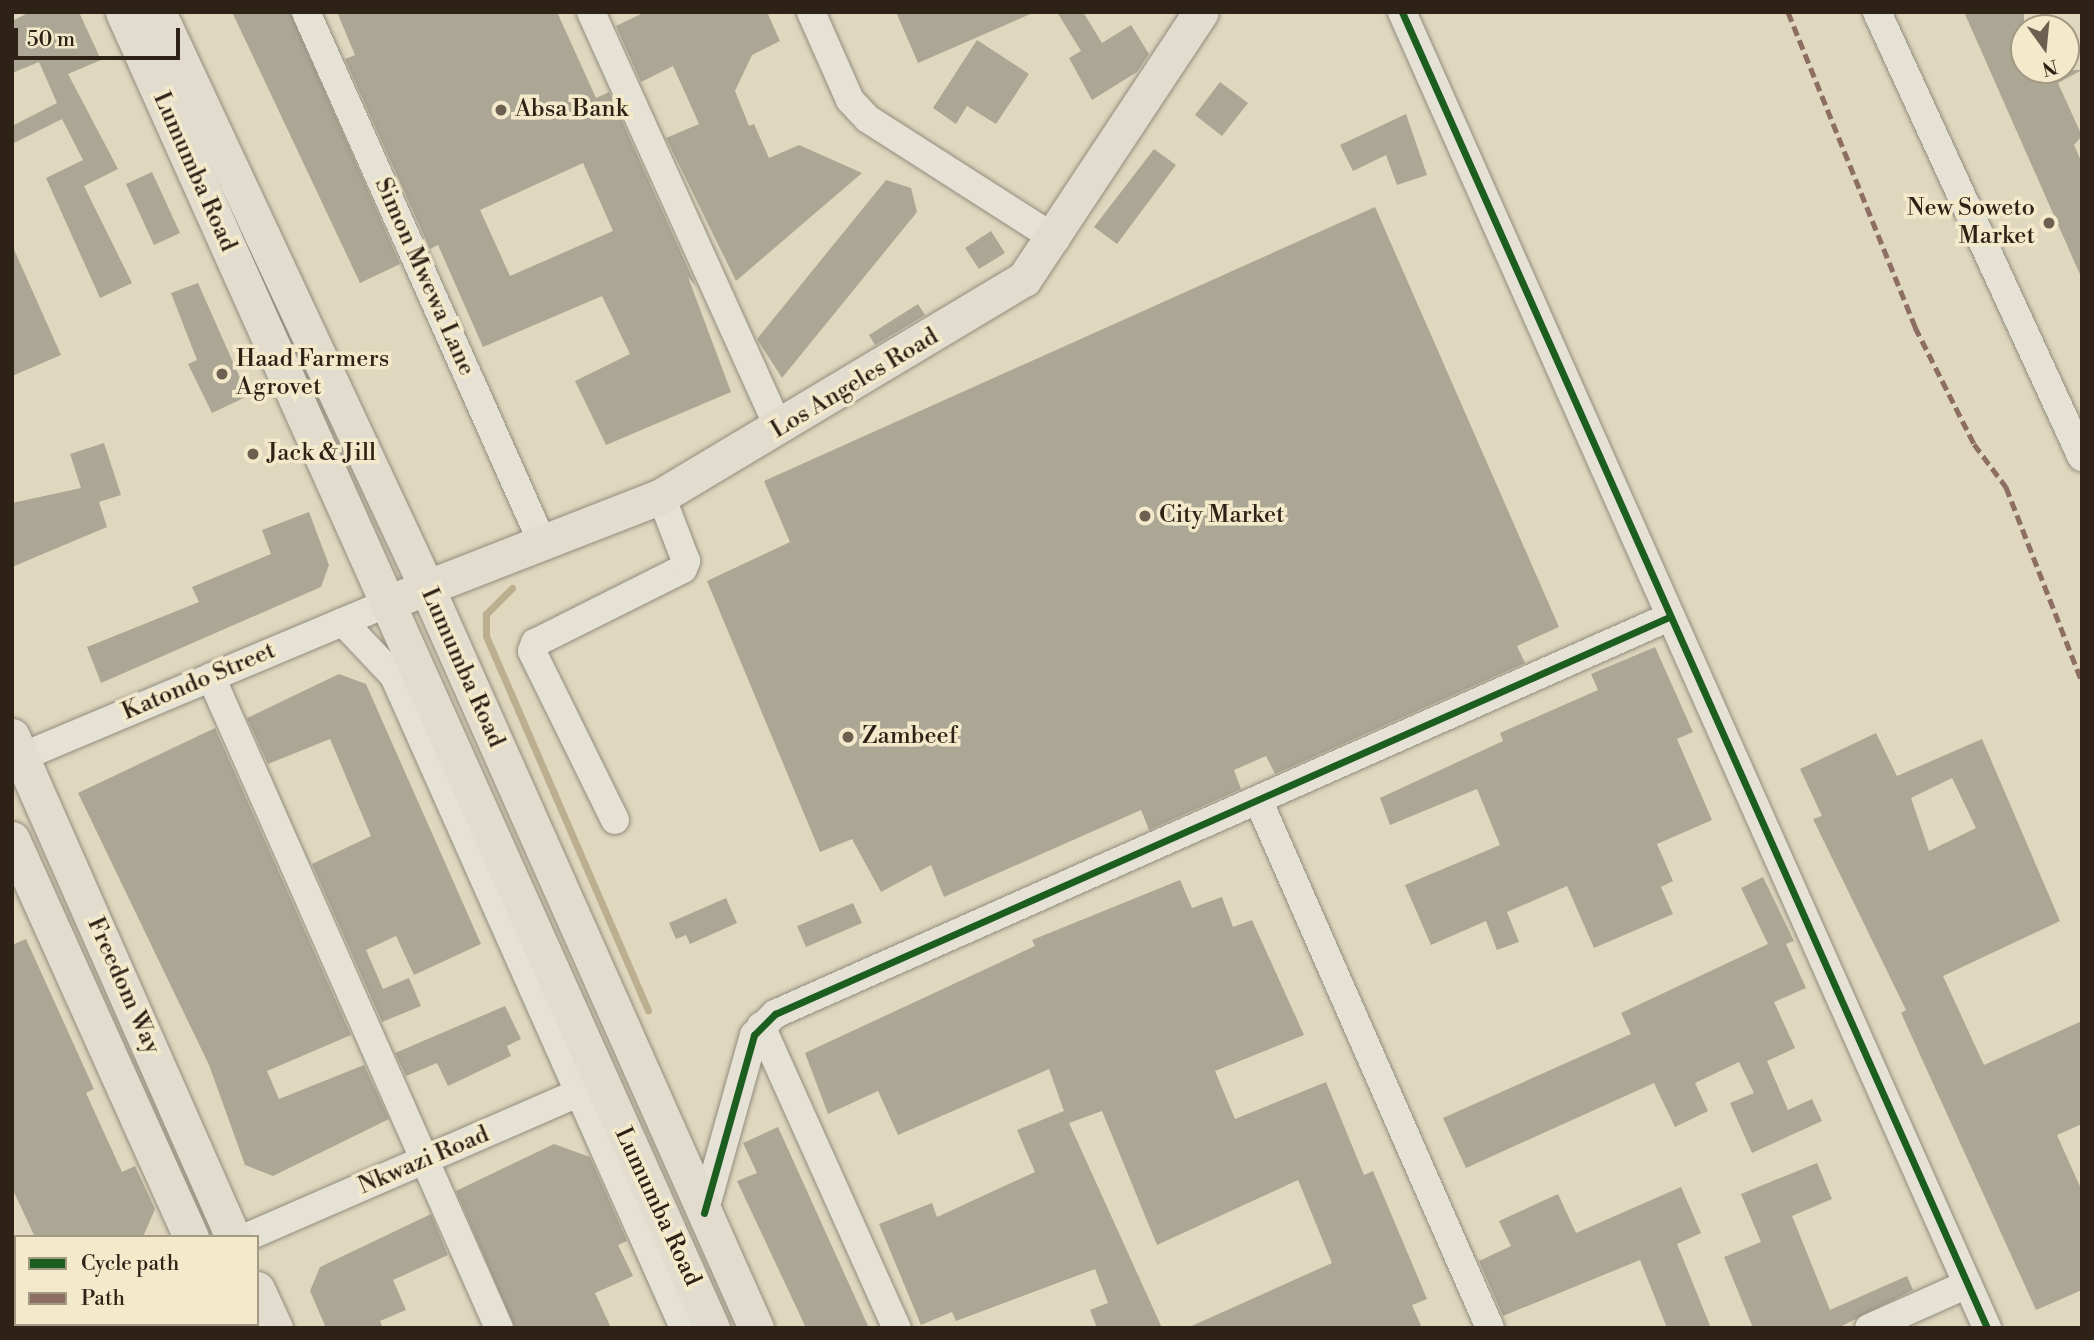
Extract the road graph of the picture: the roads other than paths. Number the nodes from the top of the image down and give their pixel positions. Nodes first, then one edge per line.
1 (123, 12) edge
2 (158, 12) edge
3 (306, 12) edge
4 (591, 12) edge
5 (811, 12) edge
6 (1201, 12) edge
7 (1402, 12) edge
8 (1877, 12) edge
9 (1056, 239) junction
10 (779, 429) junction
11 (2082, 457) edge
12 (661, 496) junction
13 (542, 542) junction
14 (427, 588) junction
15 (385, 604) junction
16 (1669, 617) junction
17 (343, 622) junction
18 (211, 677) junction
19 (15, 751) edge
20 (1259, 802) junction
21 (615, 820) dead end
22 (12, 839) edge
23 (761, 1026) junction
24 (589, 1088) junction
25 (429, 1159) junction
26 (704, 1213) junction
27 (190, 1235) edge
28 (232, 1235) edge
29 (252, 1235) edge
30 (1968, 1284) junction
31 (259, 1293) edge
32 (275, 1328) edge
33 (499, 1328) edge
34 (684, 1328) edge
35 (712, 1328) edge
36 (756, 1328) edge
37 (897, 1328) edge
38 (1490, 1328) edge
39 (1869, 1328) edge
40 (1987, 1328) edge

1 - 15 main road, Lumumba Road
2 - 14 main road, Lumumba Road
3 - 13 street, Simon Mwewa Lane
4 - 10 street
5 - 9 street
6 - 9 main road, Los Angeles Road
7 - 16 street
8 - 11 street
9 - 10 main road, Los Angeles Road
10 - 12 main road, Los Angeles Road
12 - 13 main road, Los Angeles Road
12 - 21 street
13 - 14 main road, Los Angeles Road
14 - 15 main road, Los Angeles Road
14 - 26 main road, Lumumba Road
15 - 17 street, Katondo Street
15 - 24 main road, Lumumba Road
16 - 20 street
16 - 30 street
17 - 18 street, Katondo Street
17 - 24 street
18 - 19 street, Katondo Street
18 - 25 street
19 - 28 main road, Freedom Way
20 - 23 street
20 - 38 street
22 - 27 main road, Freedom Way
23 - 26 street
23 - 37 street
24 - 25 street, Nkwazi Road
24 - 34 street
24 - 35 main road, Lumumba Road
25 - 29 street, Nkwazi Road
25 - 33 street
26 - 36 main road, Lumumba Road
30 - 39 street
30 - 40 street
31 - 32 main road

